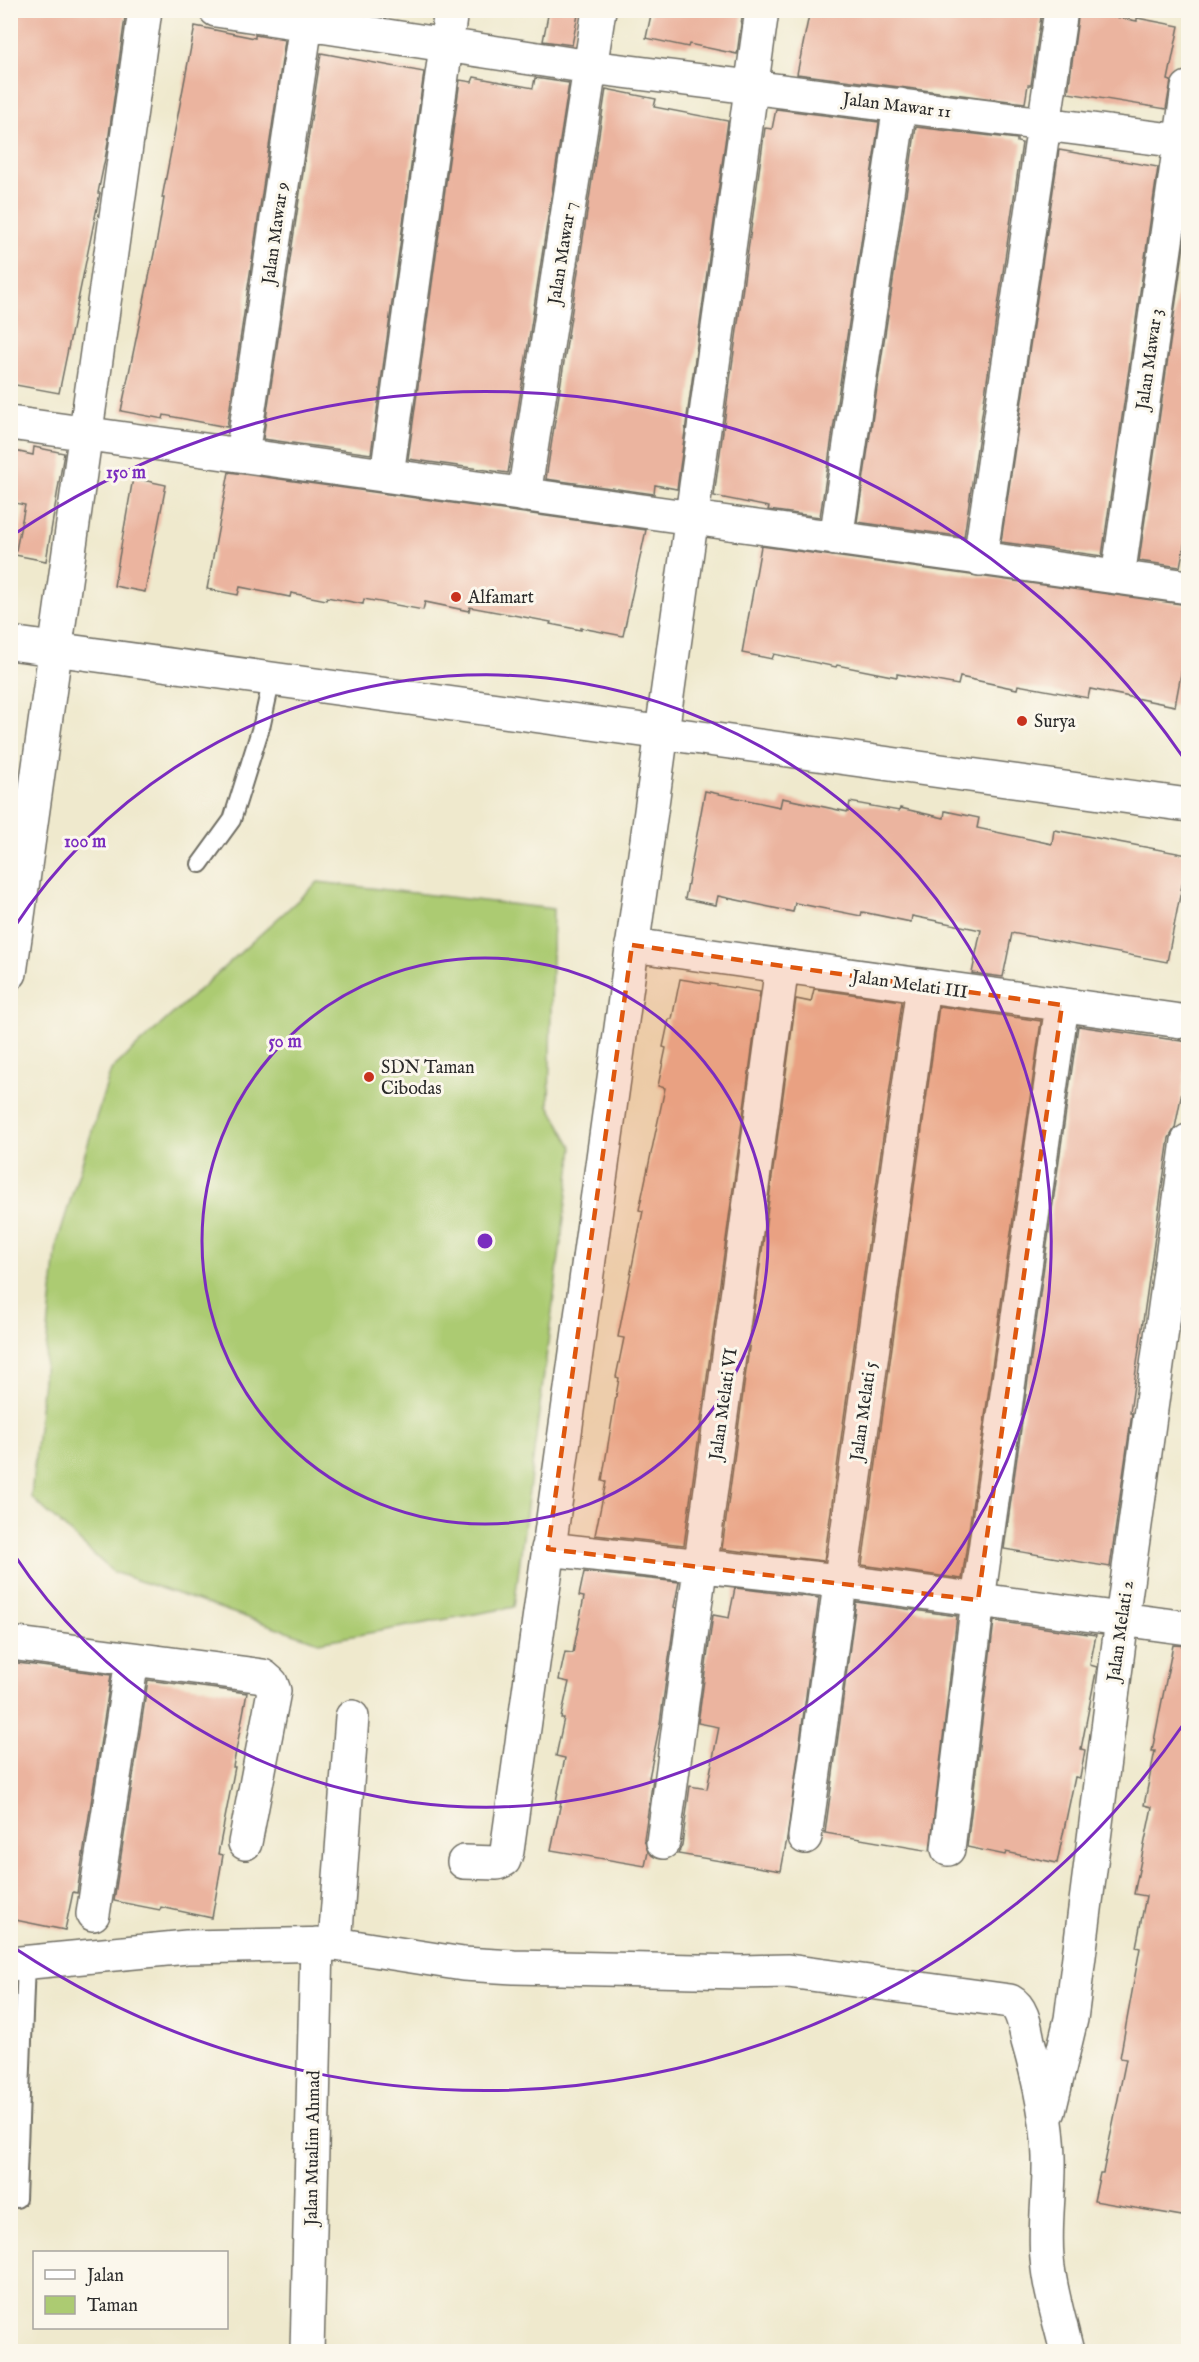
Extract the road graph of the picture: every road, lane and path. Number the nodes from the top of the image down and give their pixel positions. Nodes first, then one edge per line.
1 (145, 10) edge
2 (216, 10) edge
3 (451, 10) edge
4 (599, 10) edge
5 (762, 10) edge
6 (1061, 10) edge
7 (307, 17) edge
8 (445, 45) junction
9 (590, 67) junction
10 (749, 87) junction
11 (1188, 88) edge
12 (900, 105) junction
13 (1045, 124) junction
14 (1184, 141) edge
15 (10, 423) edge
16 (86, 434) junction
17 (242, 455) junction
18 (387, 475) junction
19 (524, 495) junction
20 (692, 519) junction
21 (836, 539) junction
22 (980, 559) junction
23 (1118, 578) junction
24 (1188, 587) edge
25 (10, 643) edge
26 (56, 649) junction
27 (272, 678) junction
28 (662, 732) junction
29 (1188, 805) edge
30 (18, 859) edge
31 (200, 864) dead end
32 (632, 945) junction
33 (782, 966) junction
34 (10, 973) edge
35 (923, 986) junction
36 (1062, 1005) junction
37 (1188, 1022) edge
38 (1188, 1141) edge
39 (548, 1549) junction
40 (700, 1567) junction
41 (839, 1581) junction
42 (978, 1600) junction
43 (1122, 1619) junction
44 (1188, 1628) edge
45 (10, 1643) edge
46 (132, 1660) junction
47 (352, 1717) dead end
48 (805, 1837) dead end
49 (663, 1842) dead end
50 (245, 1843) dead end
51 (948, 1849) dead end
52 (464, 1862) dead end
53 (93, 1914) dead end
54 (326, 1944) junction
55 (18, 1963) edge
56 (1047, 2119) junction
57 (17, 2199) dead end
58 (307, 2352) edge
59 (1067, 2352) edge

1 - 16 street
2 - 7 street, Jalan Mawar 11
3 - 8 street
4 - 9 street, Jalan Mawar 7
5 - 10 street
6 - 13 street
7 - 8 street, Jalan Mawar 11
7 - 17 street, Jalan Mawar 9
8 - 9 street, Jalan Mawar 11
8 - 18 street
9 - 10 street, Jalan Mawar 11
9 - 19 street, Jalan Mawar 7
10 - 12 street, Jalan Mawar 11
10 - 20 street
11 - 14 street, Jalan Mawar 3
12 - 13 street, Jalan Mawar 11
12 - 21 street
13 - 14 street, Jalan Mawar 11
13 - 22 street
14 - 23 street, Jalan Mawar 3
15 - 16 street
16 - 17 street
16 - 26 street
17 - 18 street
18 - 19 street
19 - 20 street
20 - 21 street
20 - 28 street
21 - 22 street
22 - 23 street
23 - 24 street
25 - 26 street
26 - 27 street
26 - 30 street
27 - 28 street
27 - 31 lane
28 - 29 street
28 - 32 street
30 - 34 street
32 - 33 street, Jalan Melati III
32 - 39 street
33 - 35 street, Jalan Melati III
33 - 40 street, Jalan Melati VI
35 - 36 street, Jalan Melati III
35 - 41 street, Jalan Melati 5
36 - 37 street, Jalan Melati III
36 - 42 street
38 - 43 street, Jalan Melati 2
39 - 40 street
39 - 52 street
40 - 41 street
40 - 49 street, Jalan Melati VI
41 - 42 street
41 - 48 street, Jalan Melati 5
42 - 43 street
42 - 51 street
43 - 44 street
43 - 56 street, Jalan Melati 2
45 - 46 street
46 - 50 street
46 - 53 street
47 - 54 street, Jalan Mualim Ahmad
54 - 55 street
54 - 56 street
54 - 58 street, Jalan Mualim Ahmad
55 - 57 lane
56 - 59 street

